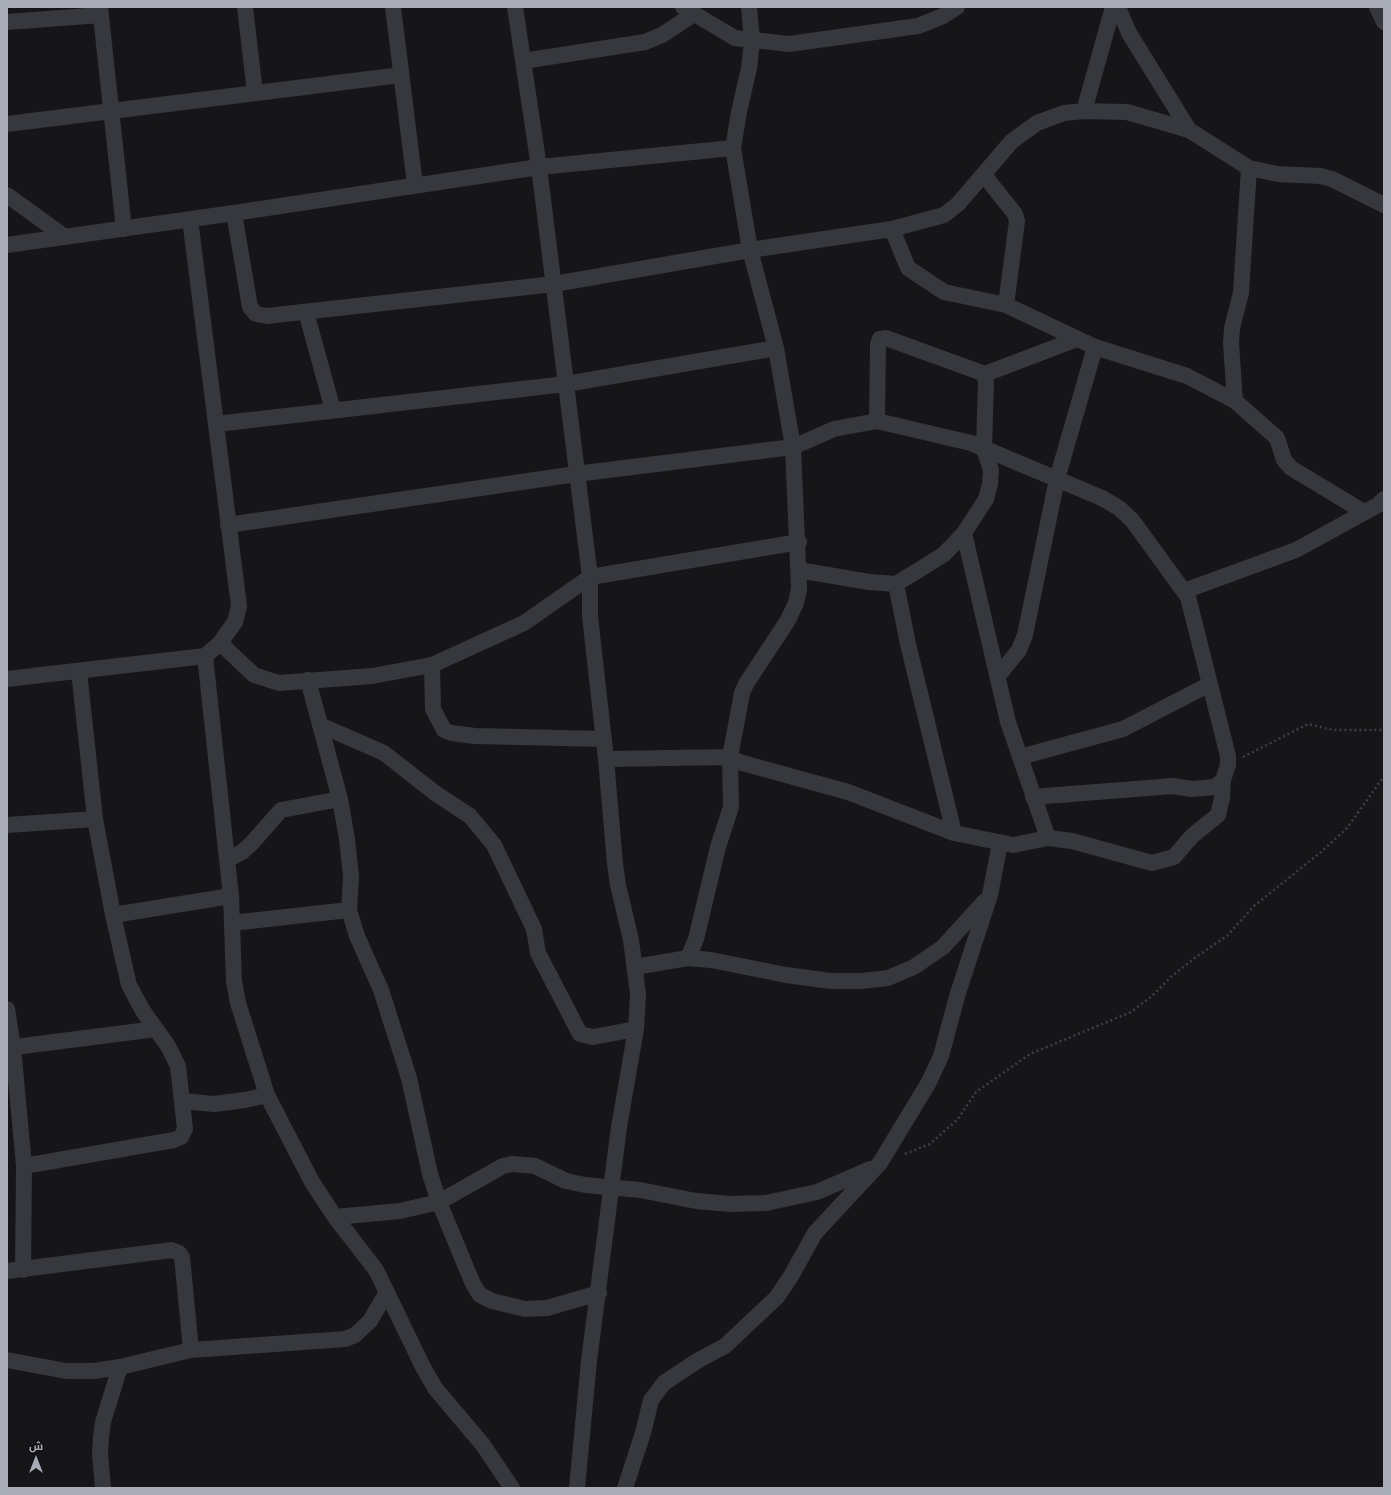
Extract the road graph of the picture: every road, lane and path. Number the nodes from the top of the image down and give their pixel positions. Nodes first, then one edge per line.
1 (246, 7) edge
2 (393, 7) edge
3 (515, 7) edge
4 (749, 7) edge
5 (957, 7) edge
6 (1113, 7) edge
7 (1118, 7) edge
8 (1377, 7) edge
9 (688, 10) edge
10 (100, 11) edge
11 (7, 22) edge
12 (1384, 22) edge
13 (752, 41) junction
14 (523, 61) junction
15 (401, 75) junction
16 (255, 93) junction
17 (1084, 111) junction
18 (111, 112) junction
19 (7, 124) edge
20 (1190, 130) junction
21 (733, 148) junction
22 (539, 167) junction
23 (1249, 168) junction
24 (984, 175) junction
25 (415, 185) junction
26 (7, 195) edge
27 (1384, 206) edge
28 (234, 213) junction
29 (190, 219) junction
30 (124, 229) junction
31 (892, 229) junction
32 (65, 237) junction
33 (7, 245) edge
34 (750, 250) junction
35 (554, 284) junction
36 (1006, 305) junction
37 (306, 312) junction
38 (1077, 339) junction
39 (1095, 347) junction
40 (776, 348) junction
41 (985, 374) junction
42 (566, 384) junction
43 (1235, 401) junction
44 (333, 410) junction
45 (877, 421) junction
46 (216, 424) junction
47 (793, 446) junction
48 (984, 450) junction
49 (576, 474) junction
50 (1057, 479) junction
51 (1384, 499) edge
52 (1364, 512) junction
53 (228, 525) junction
54 (964, 533) junction
55 (799, 542) junction
56 (799, 570) junction
57 (590, 577) junction
58 (896, 584) junction
59 (1184, 591) junction
60 (220, 643) junction
61 (206, 656) junction
62 (432, 666) junction
63 (79, 671) junction
64 (998, 676) junction
65 (7, 680) edge
66 (308, 680) junction
67 (1210, 684) junction
68 (320, 725) junction
69 (1384, 730) edge
70 (604, 739) junction
71 (730, 757) junction
72 (1020, 757) junction
73 (606, 759) junction
74 (1226, 772) junction
75 (1384, 776) edge
76 (1033, 797) junction
77 (340, 799) junction
78 (95, 819) junction
79 (7, 825) edge
80 (954, 833) junction
81 (1048, 838) junction
82 (1000, 843) junction
83 (226, 860) junction
84 (990, 895) junction
85 (231, 896) junction
86 (349, 910) junction
87 (113, 915) junction
88 (232, 923) junction
89 (688, 958) junction
90 (635, 967) junction
91 (7, 1009) edge
92 (156, 1030) junction
93 (636, 1030) junction
94 (10, 1048) edge
95 (267, 1094) junction
96 (183, 1101) junction
97 (880, 1163) junction
98 (24, 1166) junction
99 (612, 1187) junction
100 (439, 1202) junction
101 (335, 1217) junction
102 (15, 1270) edge
103 (387, 1292) junction
104 (599, 1293) junction
105 (191, 1350) junction
106 (7, 1360) edge
107 (120, 1367) junction
108 (103, 1488) edge
109 (512, 1488) edge
110 (577, 1488) edge
111 (625, 1488) edge

1 - 16 street
2 - 15 street
3 - 14 street
4 - 13 street
5 - 13 street
6 - 17 street
7 - 20 street
8 - 12 street
9 - 13 street
9 - 14 street
10 - 11 street
10 - 18 street
13 - 21 street
14 - 22 street
15 - 16 street
15 - 25 street
16 - 18 street
17 - 20 street
17 - 24 street
18 - 19 street
18 - 30 street
20 - 23 street
21 - 22 street
21 - 34 street
22 - 25 street
22 - 35 street
23 - 27 street
23 - 43 street
24 - 31 street
24 - 36 street
25 - 28 street
26 - 32 street
28 - 29 street
28 - 37 street
29 - 30 street
29 - 46 street
30 - 32 street
31 - 34 street
31 - 36 street
32 - 33 street
34 - 35 street
34 - 40 street
35 - 37 street
35 - 42 street
36 - 38 street
37 - 44 street
38 - 39 street
38 - 41 street
39 - 43 street
39 - 50 street
40 - 42 street
40 - 47 street
41 - 45 street
41 - 48 street
42 - 44 street
42 - 49 street
43 - 52 street
44 - 46 street
45 - 47 street
45 - 48 street
46 - 53 street
47 - 49 street
47 - 55 street
48 - 50 street
48 - 54 street
49 - 53 street
49 - 57 street
50 - 59 street
50 - 64 street
51 - 52 street
52 - 59 street
53 - 60 street
54 - 58 street
54 - 64 street
55 - 56 street
55 - 57 street
56 - 58 street
56 - 71 street
57 - 62 street
57 - 70 street
58 - 80 street
59 - 67 street
60 - 61 street
60 - 66 street
61 - 63 street
61 - 83 street
62 - 66 street
62 - 70 street
63 - 65 street
63 - 78 street
64 - 72 street
66 - 68 street
67 - 72 street
67 - 74 street
68 - 77 street
68 - 93 street
69 - 74 path
70 - 73 street
71 - 73 street
71 - 80 street
71 - 89 street
72 - 76 street
73 - 90 street
74 - 76 street
74 - 81 street
75 - 97 path
76 - 81 street
77 - 83 street
77 - 86 street
78 - 79 street
78 - 87 street
80 - 82 street
81 - 82 street
82 - 84 street
83 - 85 street
84 - 89 street
84 - 97 street
85 - 87 street
85 - 88 street
86 - 88 street
86 - 100 street
87 - 92 street
88 - 95 street
89 - 90 street
90 - 93 street
91 - 94 street
92 - 94 street
92 - 96 street
93 - 99 street
94 - 98 street
95 - 96 street
95 - 101 street
96 - 98 street
97 - 99 street
97 - 111 street
98 - 102 street
99 - 100 street
99 - 104 street
100 - 101 street
100 - 104 street
101 - 103 street
102 - 105 street
103 - 105 street
103 - 109 street
104 - 110 street
105 - 107 street
106 - 107 street
107 - 108 street

